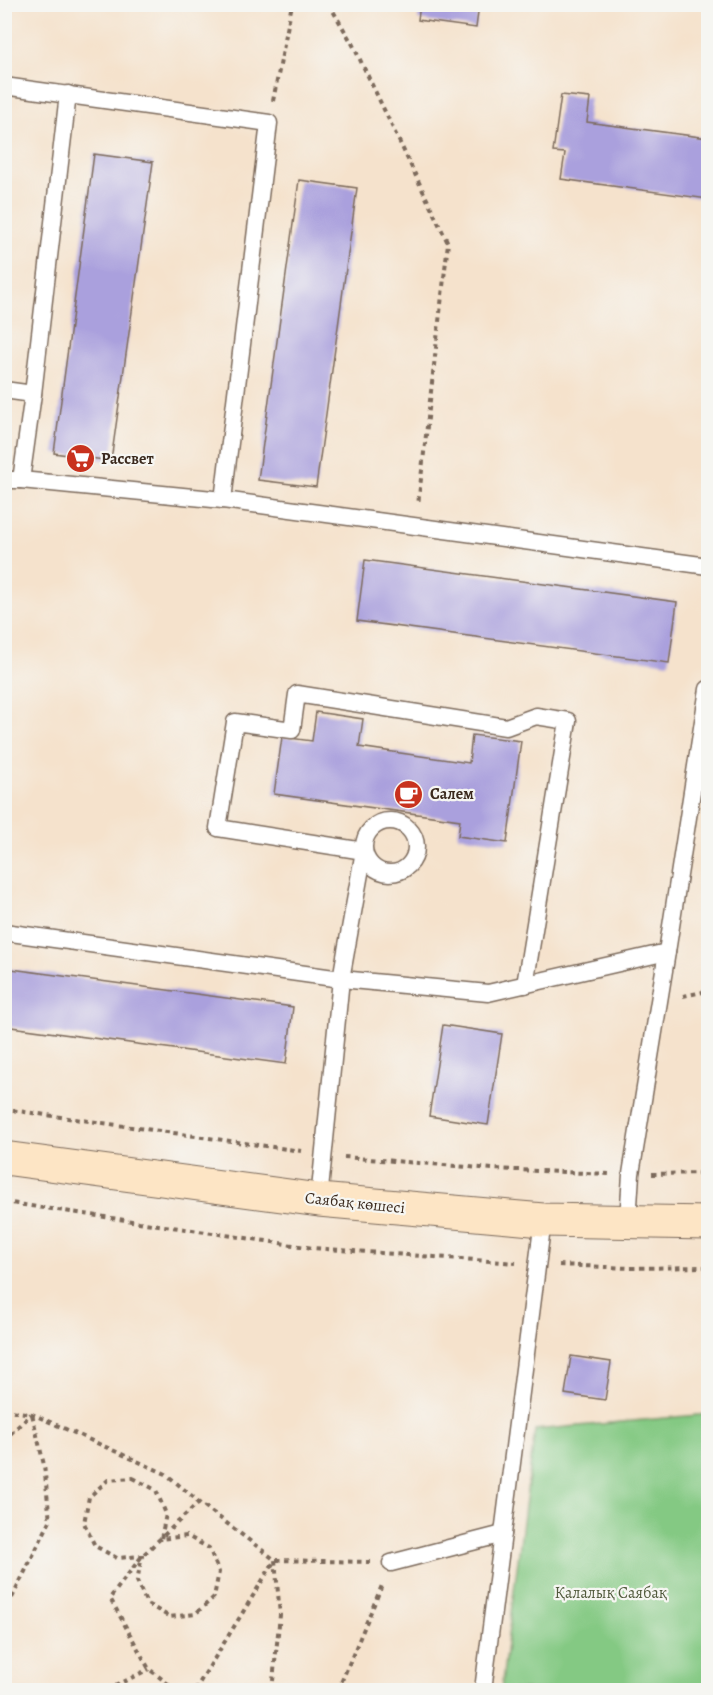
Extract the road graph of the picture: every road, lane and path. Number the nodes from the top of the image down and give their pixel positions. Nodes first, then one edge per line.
1 (292, 4) edge
2 (329, 4) edge
3 (4, 86) edge
4 (68, 94) junction
5 (269, 123) junction
6 (4, 390) edge
7 (33, 394) junction
8 (13, 480) edge
9 (222, 500) junction
10 (416, 526) junction
11 (708, 566) edge
12 (708, 689) edge
13 (4, 932) edge
14 (668, 952) junction
15 (341, 978) junction
16 (525, 985) junction
17 (4, 1109) edge
18 (324, 1155) junction
19 (4, 1158) edge
20 (708, 1173) edge
21 (631, 1174) junction
22 (319, 1200) junction
23 (4, 1202) edge
24 (543, 1220) junction
25 (628, 1221) junction
26 (708, 1223) edge
27 (537, 1265) junction
28 (708, 1267) edge
29 (4, 1410) edge
30 (32, 1414) junction
31 (4, 1440) edge
32 (199, 1502) junction
33 (503, 1534) junction
34 (161, 1539) junction
35 (142, 1556) junction
36 (275, 1560) junction
37 (391, 1563) junction
38 (4, 1614) edge
39 (149, 1669) junction
40 (107, 1690) edge
41 (176, 1690) edge
42 (195, 1690) edge
43 (272, 1690) edge
44 (338, 1690) edge
45 (483, 1690) edge

1 - 5 path
2 - 10 path
3 - 4 lane
4 - 5 lane
4 - 7 lane
5 - 9 lane
6 - 7 lane
7 - 8 lane
8 - 9 lane
9 - 10 lane
10 - 11 lane
12 - 14 lane
13 - 15 lane
14 - 16 lane
14 - 21 lane
15 - 16 lane
15 - 16 lane
15 - 18 lane
17 - 18 path
18 - 21 path
18 - 22 lane
19 - 22 street, Саябақ көшесі
20 - 21 path
21 - 25 lane
22 - 24 street, Саябақ көшесі
23 - 27 path
24 - 25 street, Саябақ көшесі
24 - 27 lane
25 - 26 street, Саябақ көшесі
27 - 28 path
27 - 33 lane
29 - 30 path
30 - 31 path
30 - 32 path
30 - 38 path
32 - 34 path
32 - 36 path
33 - 37 lane
33 - 45 lane
34 - 35 path
34 - 35 path
34 - 35 path
35 - 39 path
36 - 37 path
36 - 42 path
36 - 43 path
37 - 44 path
39 - 40 path
39 - 41 path

